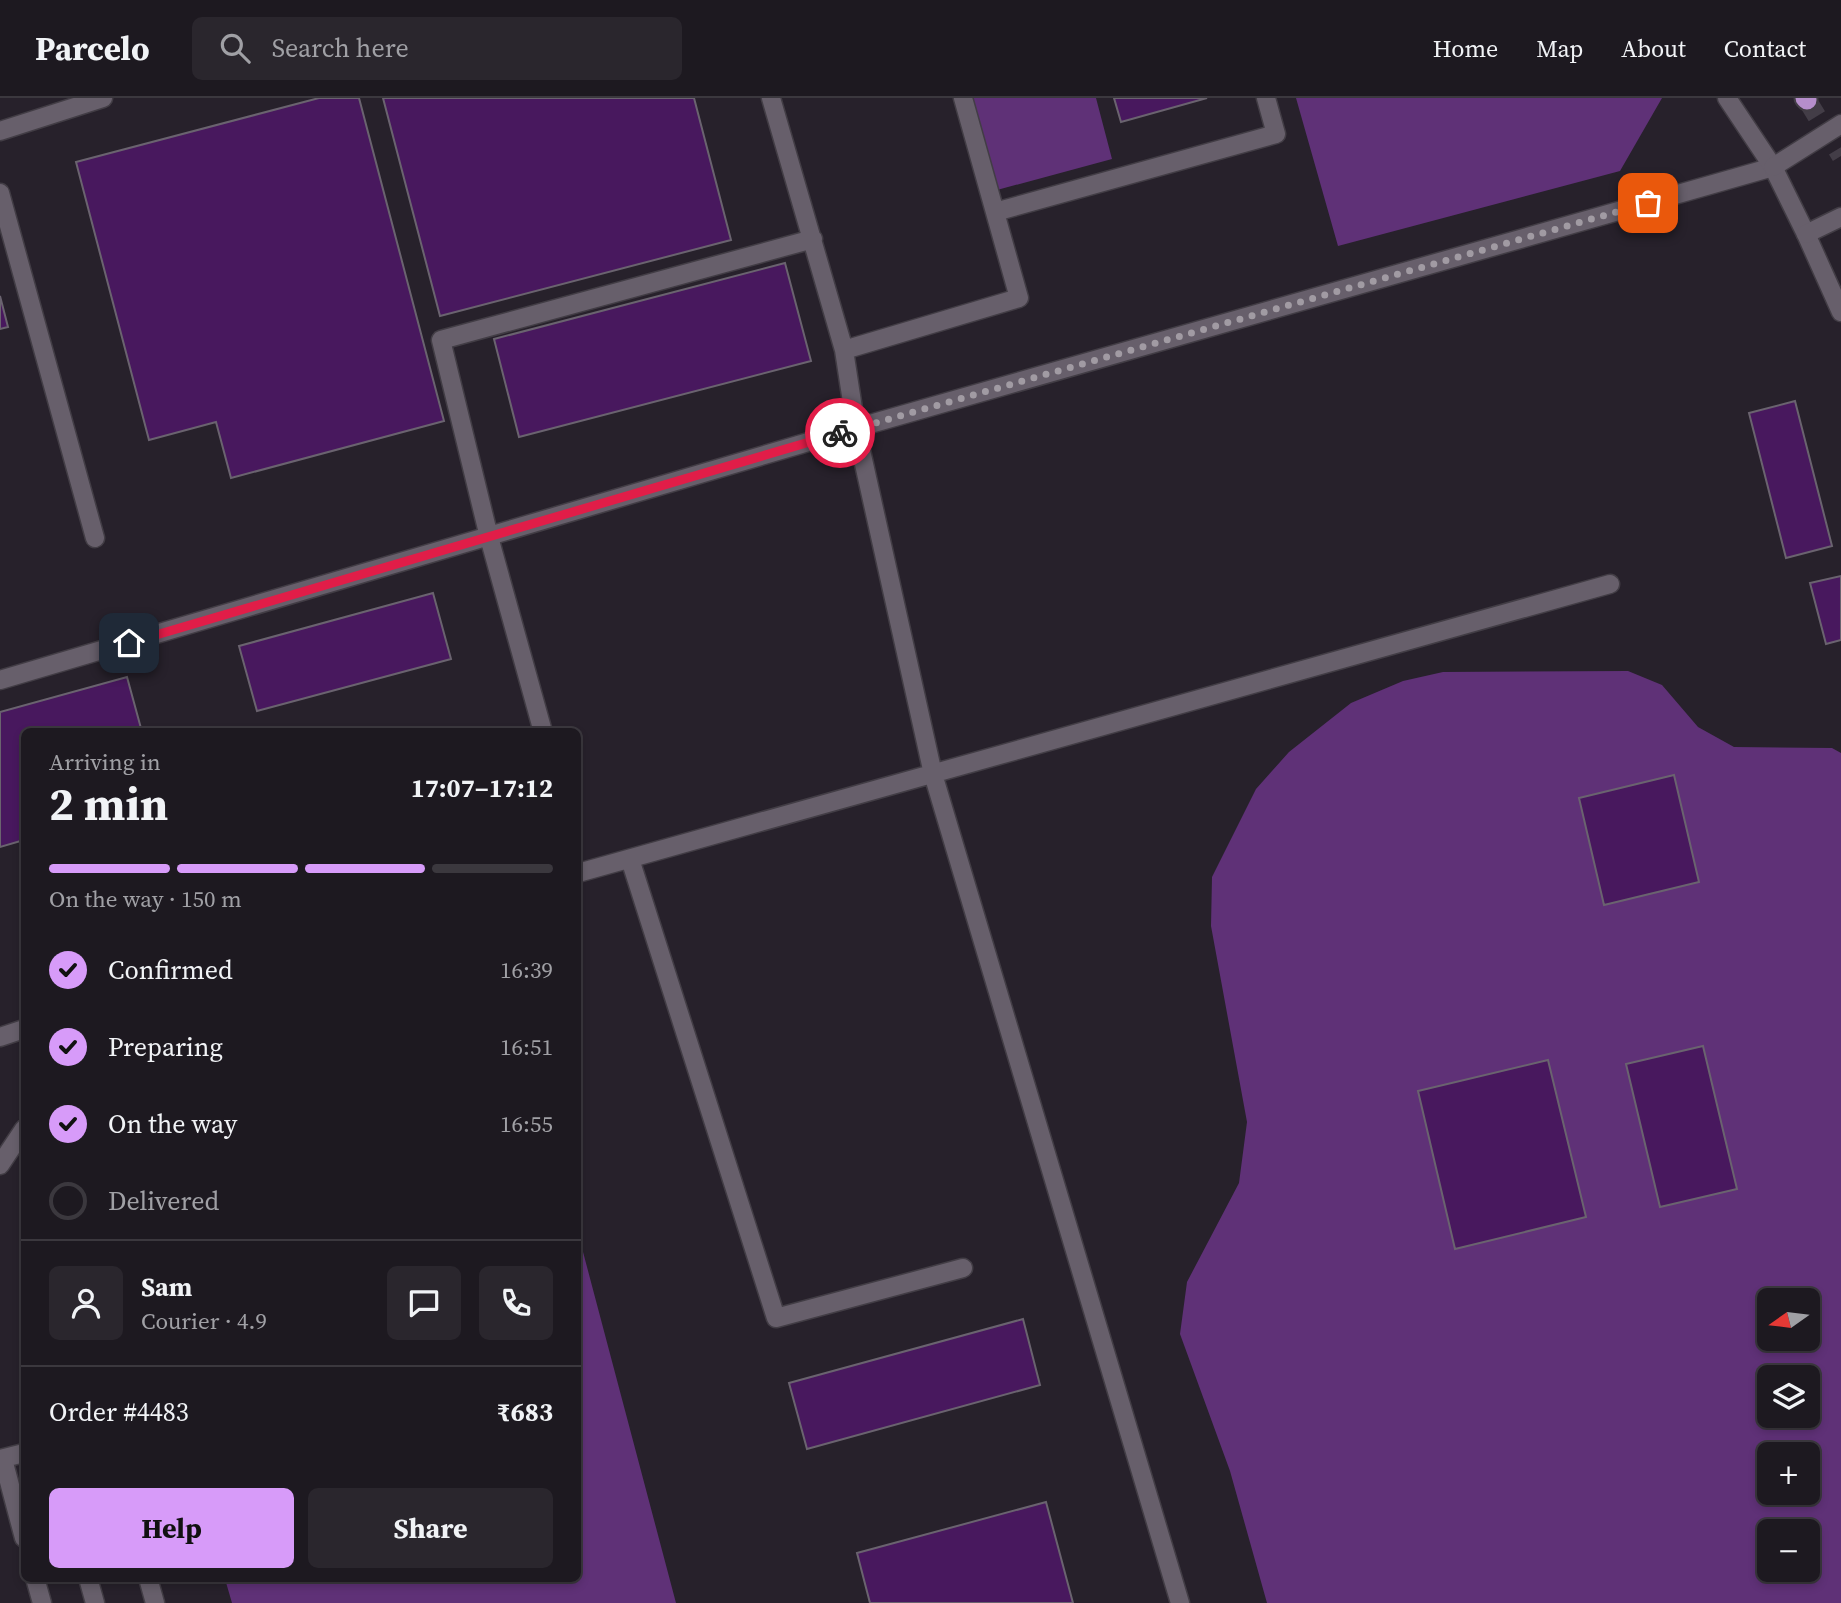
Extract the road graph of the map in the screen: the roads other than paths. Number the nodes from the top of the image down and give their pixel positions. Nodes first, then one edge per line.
1 (103, 98) edge
2 (771, 98) edge
3 (963, 98) edge
4 (1266, 98) edge
5 (1727, 98) edge
6 (83, 101) edge
7 (1841, 124) edge
8 (0, 131) edge
9 (1773, 167) junction
10 (0, 193) edge
11 (995, 212) junction
12 (1841, 217) edge
13 (1806, 234) junction
14 (813, 239) junction
15 (1841, 312) edge
16 (844, 349) junction
17 (856, 428) junction
18 (489, 537) junction
19 (95, 538) dead end
20 (1610, 584) dead end
21 (0, 680) edge
22 (542, 728) edge
23 (933, 774) junction
24 (630, 859) junction
25 (581, 867) edge
26 (21, 1030) edge
27 (0, 1037) edge
28 (21, 1134) edge
29 (0, 1165) edge
30 (963, 1268) dead end
31 (21, 1453) edge
32 (1, 1459) edge
33 (21, 1528) edge
34 (37, 1582) edge
35 (89, 1582) edge
36 (149, 1582) edge
37 (42, 1603) edge
38 (95, 1603) edge
39 (155, 1603) edge
40 (1180, 1603) edge

1 - 6 street
2 - 14 street
3 - 11 street
4 - 11 street
5 - 9 street
6 - 8 street
7 - 9 street
9 - 13 street
9 - 17 street
10 - 19 street
11 - 16 street
12 - 13 street
13 - 15 street
14 - 16 street
14 - 18 street
16 - 17 street
17 - 18 street
17 - 23 street
18 - 21 street
18 - 22 street
20 - 23 street
23 - 24 street
23 - 40 street
24 - 25 street
24 - 30 street
26 - 27 street
28 - 29 street
31 - 32 street
32 - 33 street
34 - 37 street
35 - 38 street
36 - 39 street

